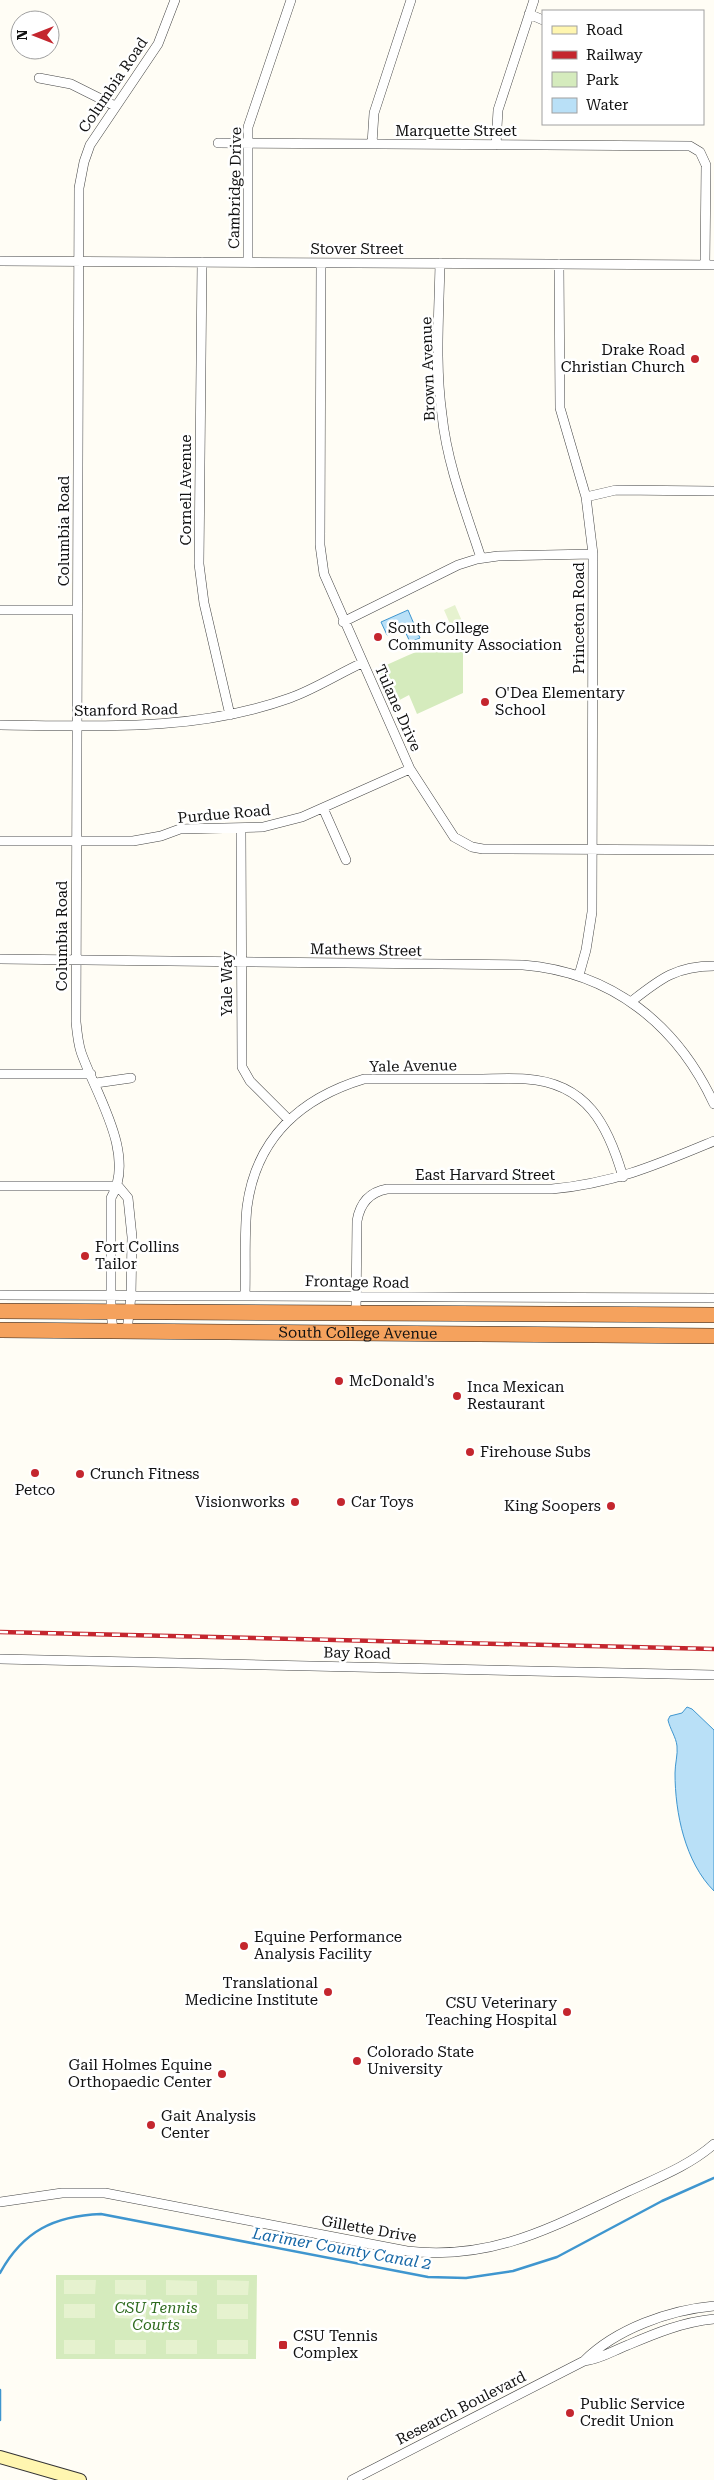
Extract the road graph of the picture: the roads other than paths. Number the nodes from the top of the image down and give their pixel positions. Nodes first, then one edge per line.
1 (175, 0) edge
2 (291, 0) edge
3 (411, 0) edge
4 (534, 0) edge
5 (529, 14) junction
6 (542, 20) edge
7 (38, 78) dead end
8 (115, 106) junction
9 (218, 143) dead end
10 (247, 144) junction
11 (372, 144) junction
12 (496, 145) junction
13 (0, 261) edge
14 (78, 262) junction
15 (202, 262) junction
16 (248, 262) junction
17 (321, 263) junction
18 (440, 263) junction
19 (559, 264) junction
20 (710, 264) edge
21 (714, 491) edge
22 (586, 498) junction
23 (593, 554) junction
24 (481, 558) junction
25 (0, 610) edge
26 (77, 610) junction
27 (343, 622) junction
28 (362, 663) junction
29 (230, 715) junction
30 (0, 725) edge
31 (77, 726) junction
32 (410, 769) junction
33 (323, 808) junction
34 (241, 829) junction
35 (0, 841) edge
36 (76, 841) junction
37 (592, 850) junction
38 (714, 850) edge
39 (346, 860) dead end
40 (0, 959) edge
41 (76, 960) junction
42 (241, 962) junction
43 (714, 966) edge
44 (579, 975) junction
45 (632, 1002) junction
46 (0, 1074) edge
47 (91, 1074) junction
48 (131, 1078) dead end
49 (96, 1083) junction
50 (714, 1104) edge
51 (289, 1120) junction
52 (714, 1141) edge
53 (623, 1177) junction
54 (0, 1186) edge
55 (118, 1186) junction
56 (0, 1295) edge
57 (245, 1295) junction
58 (131, 1296) junction
59 (356, 1296) junction
60 (714, 1298) edge
61 (111, 1304) junction
62 (0, 1311) edge
63 (129, 1311) junction
64 (331, 1313) junction
65 (356, 1313) junction
66 (714, 1315) edge
67 (0, 1330) edge
68 (120, 1331) junction
69 (298, 1332) junction
70 (714, 1336) edge
71 (0, 1659) edge
72 (714, 1675) edge
73 (714, 2144) edge
74 (0, 2202) edge
75 (714, 2306) edge
76 (714, 2319) edge
77 (584, 2361) junction
78 (0, 2457) edge
79 (80, 2480) edge
80 (352, 2480) edge

1 - 8 street, Columbia Road
2 - 10 street, Cambridge Drive
3 - 11 street
4 - 5 street
5 - 6 street
5 - 12 street
7 - 8 street
8 - 14 street, Columbia Road
9 - 10 street, Marquette Street
10 - 11 street, Marquette Street
10 - 16 street, Cambridge Drive
11 - 12 street, Marquette Street
12 - 20 street, Marquette Street
13 - 14 street, Stover Street
14 - 15 street, Stover Street
14 - 26 street, Columbia Road
15 - 16 street, Stover Street
15 - 29 street, Cornell Avenue
16 - 17 street, Stover Street
17 - 18 street, Stover Street
17 - 27 street, Tulane Drive
18 - 19 street, Stover Street
18 - 24 street, Brown Avenue
19 - 20 street, Stover Street
19 - 22 street, Princeton Road
21 - 22 street
22 - 23 street, Princeton Road
23 - 24 street
23 - 37 street, Princeton Road
24 - 27 street
25 - 26 street
26 - 31 street, Columbia Road
27 - 28 street, Tulane Drive
28 - 29 street, Stanford Road
28 - 32 street, Tulane Drive
29 - 31 street, Stanford Road
30 - 31 street, Stanford Road
31 - 36 street, Columbia Road
32 - 33 street, Purdue Road
32 - 37 street, Tulane Drive
33 - 34 street, Purdue Road
33 - 39 street
34 - 36 street, Purdue Road
34 - 42 street, Yale Way
35 - 36 street, Purdue Road
36 - 41 street, Columbia Road
37 - 38 street, Tulane Drive
37 - 44 street, Princeton Road
40 - 41 street, Mathews Street
41 - 42 street, Mathews Street
41 - 47 street, Columbia Road
42 - 44 street, Mathews Street
42 - 51 street, Yale Way
43 - 45 street
44 - 45 street, Mathews Street
45 - 50 street
46 - 47 street
47 - 49 street, Columbia Road
48 - 49 street
49 - 55 street, Columbia Road
51 - 53 street, Yale Avenue
51 - 57 street, Yale Avenue
52 - 53 street, East Harvard Street
53 - 59 street, East Harvard Street
54 - 55 street
55 - 58 street, Columbia Road
55 - 61 street, Columbia Road
56 - 61 street, Frontage Road
57 - 58 street, Frontage Road
57 - 59 street, Frontage Road
58 - 61 street, Frontage Road
58 - 63 street, Columbia Road
59 - 60 street, Frontage Road
59 - 65 street, East Harvard Street
61 - 62 highway, South College Avenue
61 - 63 highway, South College Avenue
61 - 68 street, Columbia Road
63 - 64 highway, South College Avenue
63 - 68 street, Columbia Road
64 - 65 highway, South College Avenue
64 - 69 highway
65 - 66 highway, South College Avenue
67 - 68 highway, South College Avenue
68 - 69 highway, South College Avenue
69 - 70 highway, South College Avenue
71 - 72 street, Bay Road
73 - 74 street, Gillette Drive
75 - 77 street, Research Boulevard
76 - 77 street, Research Boulevard
77 - 80 street, Research Boulevard
78 - 79 street

